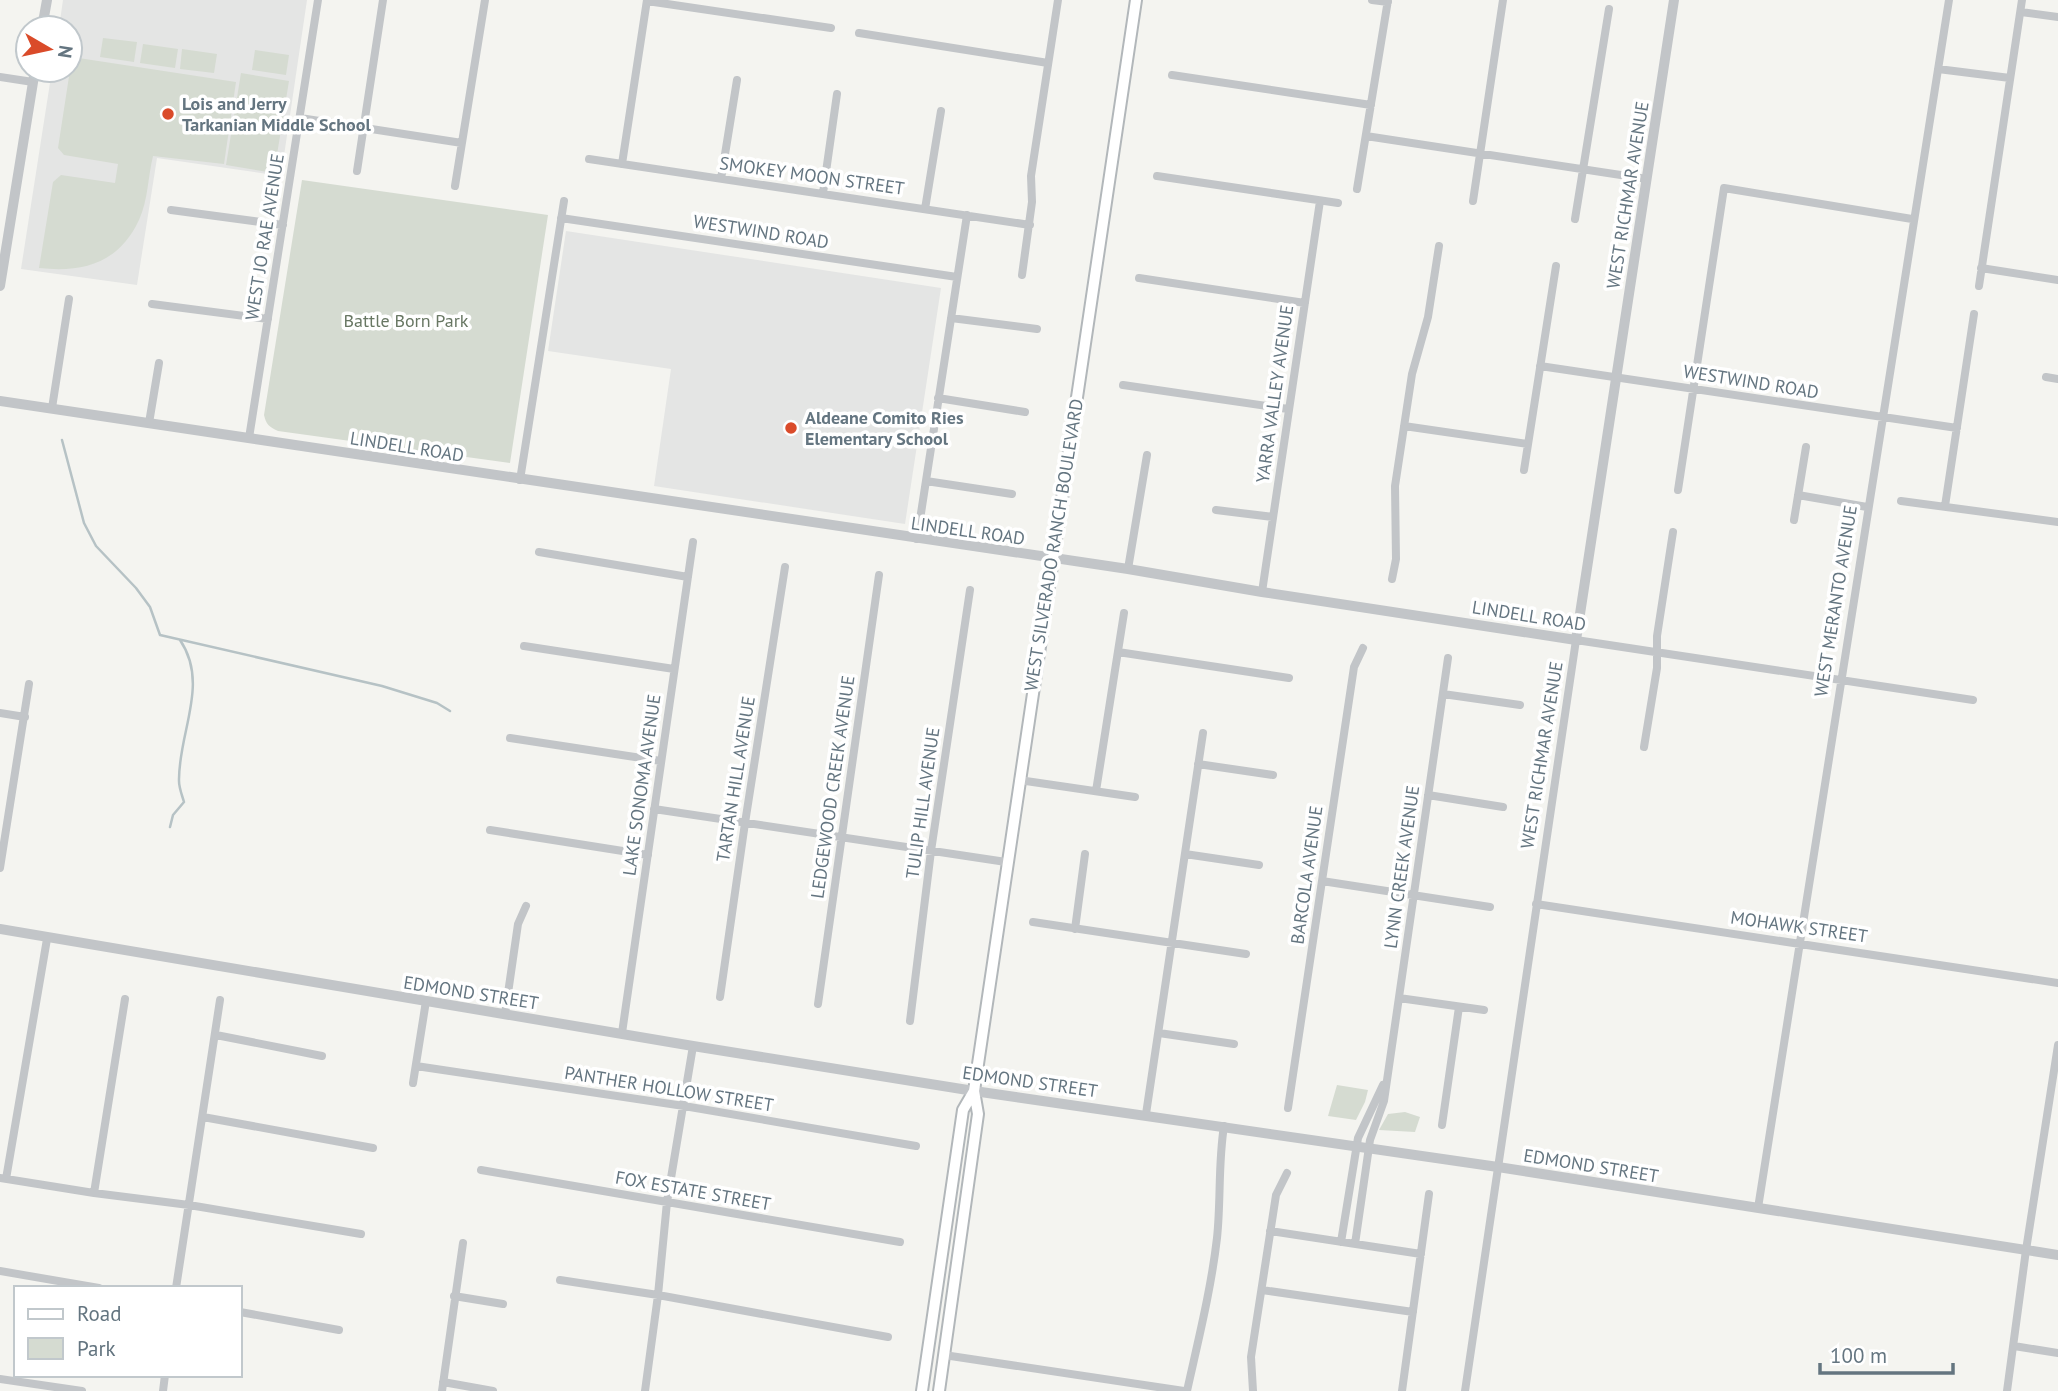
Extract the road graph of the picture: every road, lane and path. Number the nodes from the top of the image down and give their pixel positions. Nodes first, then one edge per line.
1 (318, 0) edge
2 (383, 0) edge
3 (485, 0) edge
4 (647, 0) edge
5 (1058, 0) edge
6 (1136, 0) edge
7 (1372, 0) edge
8 (1503, 0) edge
9 (1674, 0) edge
10 (1948, 0) edge
11 (2022, 0) edge
12 (1388, 1) edge
13 (1609, 9) dead end
14 (2021, 12) junction
15 (2058, 17) edge
16 (831, 28) dead end
17 (859, 33) dead end
18 (1048, 63) junction
19 (1938, 69) junction
20 (1172, 75) dead end
21 (2010, 78) junction
22 (737, 80) dead end
23 (33, 84) edge
24 (837, 94) dead end
25 (1371, 105) junction
26 (941, 111) dead end
27 (300, 118) junction
28 (363, 129) junction
29 (1366, 136) junction
30 (462, 143) junction
31 (1479, 155) junction
32 (589, 159) dead end
33 (622, 164) junction
34 (1583, 170) junction
35 (357, 172) dead end
36 (1157, 176) dead end
37 (721, 178) junction
38 (1647, 179) junction
39 (456, 186) dead end
40 (1357, 189) dead end
41 (823, 193) junction
42 (564, 201) dead end
43 (1320, 201) junction
44 (1473, 201) dead end
45 (1338, 203) dead end
46 (925, 209) junction
47 (171, 210) dead end
48 (967, 215) junction
49 (561, 218) junction
50 (1575, 219) dead end
51 (1912, 219) junction
52 (283, 225) junction
53 (1030, 225) junction
54 (1439, 246) dead end
55 (1556, 266) dead end
56 (1981, 268) junction
57 (1022, 275) dead end
58 (957, 277) junction
59 (1139, 278) dead end
60 (2058, 280) edge
61 (0, 286) edge
62 (1979, 286) dead end
63 (69, 299) dead end
64 (1305, 303) junction
65 (152, 304) dead end
66 (1974, 314) dead end
67 (951, 318) junction
68 (268, 319) junction
69 (1037, 329) dead end
70 (159, 363) dead end
71 (1540, 366) junction
72 (2046, 377) dead end
73 (1616, 378) junction
74 (2058, 379) edge
75 (1124, 385) dead end
76 (1694, 390) junction
77 (938, 398) junction
78 (0, 401) edge
79 (52, 408) junction
80 (1288, 409) junction
81 (1025, 412) dead end
82 (1882, 418) junction
83 (149, 423) junction
84 (1404, 426) junction
85 (1957, 428) junction
86 (249, 438) junction
87 (1528, 444) junction
88 (1806, 447) dead end
89 (1147, 455) dead end
90 (1524, 470) dead end
91 (520, 480) junction
92 (926, 481) junction
93 (1678, 490) dead end
94 (1012, 494) dead end
95 (1798, 495) junction
96 (1901, 501) dead end
97 (1945, 506) junction
98 (1867, 508) junction
99 (1216, 510) dead end
100 (1273, 517) junction
101 (1794, 520) dead end
102 (2058, 522) edge
103 (1673, 532) dead end
104 (917, 539) junction
105 (693, 542) dead end
106 (539, 552) dead end
107 (1052, 559) junction
108 (785, 567) dead end
109 (1128, 569) junction
110 (879, 575) dead end
111 (688, 577) junction
112 (1392, 579) dead end
113 (970, 590) dead end
114 (1262, 592) junction
115 (1124, 613) dead end
116 (1576, 640) junction
117 (524, 646) dead end
118 (1363, 648) dead end
119 (1118, 652) junction
120 (1657, 652) junction
121 (1448, 658) dead end
122 (674, 669) junction
123 (1289, 678) dead end
124 (1839, 680) junction
125 (29, 684) dead end
126 (1443, 694) junction
127 (1973, 699) dead end
128 (1520, 705) dead end
129 (0, 713) edge
130 (25, 717) junction
131 (1203, 733) dead end
132 (510, 738) dead end
133 (1644, 747) dead end
134 (661, 761) junction
135 (1198, 764) junction
136 (1273, 775) dead end
137 (1019, 780) junction
138 (1096, 791) junction
139 (1428, 795) junction
140 (1135, 797) dead end
141 (1503, 807) dead end
142 (654, 809) junction
143 (4, 811) edge
144 (745, 823) junction
145 (490, 830) dead end
146 (841, 837) junction
147 (931, 851) junction
148 (1085, 854) dead end
149 (1185, 854) junction
150 (648, 855) junction
151 (1006, 862) junction
152 (1259, 865) dead end
153 (0, 868) edge
154 (1322, 881) junction
155 (1414, 895) junction
156 (1536, 904) junction
157 (526, 906) dead end
158 (1490, 907) dead end
159 (1033, 922) dead end
160 (0, 929) edge
161 (1075, 929) junction
162 (47, 939) junction
163 (1172, 943) junction
164 (1798, 944) junction
165 (1246, 954) dead end
166 (2058, 983) edge
167 (720, 997) dead end
168 (1399, 998) junction
169 (125, 999) dead end
170 (220, 1000) dead end
171 (426, 1001) junction
172 (818, 1004) dead end
173 (1459, 1007) junction
174 (1484, 1010) dead end
175 (505, 1014) junction
176 (909, 1021) dead end
177 (1159, 1032) junction
178 (622, 1033) junction
179 (216, 1035) junction
180 (1234, 1044) dead end
181 (2058, 1045) edge
182 (693, 1046) junction
183 (322, 1056) dead end
184 (416, 1066) junction
185 (1387, 1080) junction
186 (413, 1083) dead end
187 (974, 1091) junction
188 (684, 1106) junction
189 (1288, 1108) dead end
190 (1146, 1115) junction
191 (202, 1117) junction
192 (1442, 1125) dead end
193 (1224, 1126) junction
194 (916, 1146) dead end
195 (1356, 1146) junction
196 (373, 1148) dead end
197 (1369, 1148) junction
198 (1498, 1167) junction
199 (481, 1170) dead end
200 (1287, 1172) dead end
201 (3, 1178) edge
202 (94, 1193) junction
203 (1429, 1194) dead end
204 (667, 1202) junction
205 (189, 1205) junction
206 (1758, 1208) junction
207 (1270, 1231) junction
208 (360, 1234) dead end
209 (463, 1242) dead end
210 (900, 1242) dead end
211 (1341, 1242) junction
212 (1355, 1244) junction
213 (2026, 1250) junction
214 (1421, 1254) junction
215 (2058, 1255) edge
216 (0, 1271) edge
217 (560, 1280) dead end
218 (87, 1286) edge
219 (176, 1286) edge
220 (1262, 1290) junction
221 (658, 1295) junction
222 (454, 1296) junction
223 (503, 1304) dead end
224 (242, 1312) edge
225 (1413, 1312) junction
226 (339, 1330) dead end
227 (888, 1337) dead end
228 (2014, 1346) junction
229 (2058, 1353) edge
230 (944, 1355) junction
231 (0, 1379) edge
232 (442, 1387) edge
233 (82, 1391) edge
234 (494, 1391) edge
235 (645, 1391) edge
236 (922, 1391) edge
237 (939, 1391) edge
238 (1185, 1391) edge
239 (1253, 1391) edge
240 (1259, 1391) edge
241 (1402, 1391) edge
242 (1465, 1391) edge
243 (2007, 1391) edge

1 - 27 street, WEST JO RAE AVENUE
2 - 28 street
3 - 30 street
4 - 16 street
4 - 33 street
5 - 18 street
6 - 107 main road, WEST SILVERADO RANCH BOULEVARD
7 - 12 street
8 - 31 street
9 - 38 street, WEST RICHMAR AVENUE
10 - 19 street, WEST MERANTO AVENUE
11 - 14 street
12 - 25 street
13 - 34 street
14 - 15 street
14 - 21 street
17 - 18 street
18 - 53 street
19 - 21 street
19 - 51 street, WEST MERANTO AVENUE
20 - 25 street
21 - 56 street
22 - 37 street
23 - 61 street
24 - 41 street
25 - 29 street
26 - 46 street
27 - 28 street
27 - 52 street, WEST JO RAE AVENUE
28 - 30 street
28 - 35 street
29 - 31 street
29 - 40 street
30 - 39 street
31 - 34 street
31 - 44 street
32 - 33 street, SMOKEY MOON STREET
33 - 37 street, SMOKEY MOON STREET
34 - 38 street
34 - 50 street
36 - 43 street
37 - 41 street, SMOKEY MOON STREET
38 - 73 street, WEST RICHMAR AVENUE
41 - 46 street, SMOKEY MOON STREET
42 - 49 street
43 - 45 street
43 - 64 street, YARRA VALLEY AVENUE
46 - 48 street, SMOKEY MOON STREET
47 - 52 street
48 - 53 street, SMOKEY MOON STREET
48 - 58 street
49 - 58 street, WESTWIND ROAD
49 - 91 street
51 - 76 street
51 - 82 street, WEST MERANTO AVENUE
52 - 68 street, WEST JO RAE AVENUE
53 - 57 street
54 - 84 street
55 - 71 street
56 - 60 street
56 - 62 street
58 - 67 street
59 - 64 street
63 - 79 street
64 - 80 street, YARRA VALLEY AVENUE
65 - 68 street
66 - 85 street
67 - 69 street
67 - 77 street
68 - 86 street, WEST JO RAE AVENUE
70 - 83 street
71 - 73 street, WESTWIND ROAD
71 - 87 street
72 - 74 street
73 - 76 street, WESTWIND ROAD
73 - 116 street, WEST RICHMAR AVENUE
75 - 80 street
76 - 82 street, WESTWIND ROAD
76 - 93 street
77 - 81 street
77 - 92 street
78 - 79 street, LINDELL ROAD
79 - 83 street, LINDELL ROAD
80 - 100 street, YARRA VALLEY AVENUE
82 - 85 street, WESTWIND ROAD
82 - 98 street, WEST MERANTO AVENUE
83 - 86 street, LINDELL ROAD
84 - 87 street
84 - 112 street
85 - 97 street
86 - 91 street, LINDELL ROAD
87 - 90 street
88 - 95 street
89 - 109 street
91 - 104 street, LINDELL ROAD
92 - 94 street
92 - 104 street
95 - 98 street
95 - 101 street
96 - 97 street
97 - 102 street
98 - 124 street, WEST MERANTO AVENUE
99 - 100 street
100 - 114 street, YARRA VALLEY AVENUE
103 - 120 street
104 - 107 street, LINDELL ROAD
105 - 111 street, LAKE SONOMA AVENUE
106 - 111 street
107 - 109 street, LINDELL ROAD
107 - 137 main road, WEST SILVERADO RANCH BOULEVARD
108 - 144 street, TARTAN HILL AVENUE
109 - 114 street, LINDELL ROAD
110 - 146 street, LEDGEWOOD CREEK AVENUE
111 - 122 street, LAKE SONOMA AVENUE
113 - 147 street, TULIP HILL AVENUE
114 - 116 street, LINDELL ROAD
115 - 119 street
116 - 120 street, LINDELL ROAD
116 - 156 street, WEST RICHMAR AVENUE
117 - 122 street
118 - 154 street, BARCOLA AVENUE
119 - 123 street
119 - 138 street
120 - 124 street, LINDELL ROAD
120 - 133 street
121 - 126 street, LYNN CREEK AVENUE
122 - 134 street, LAKE SONOMA AVENUE
124 - 127 street, LINDELL ROAD
124 - 164 street, WEST MERANTO AVENUE
125 - 130 street
126 - 128 street
126 - 139 street, LYNN CREEK AVENUE
129 - 130 street
130 - 143 street
131 - 135 street
132 - 134 street
134 - 142 street, LAKE SONOMA AVENUE
135 - 136 street
135 - 149 street
137 - 138 street
137 - 151 main road, WEST SILVERADO RANCH BOULEVARD
138 - 140 street
139 - 141 street
139 - 155 street, LYNN CREEK AVENUE
142 - 144 street
142 - 150 street, LAKE SONOMA AVENUE
143 - 153 street
144 - 146 street
144 - 167 street, TARTAN HILL AVENUE
145 - 150 street
146 - 147 street
146 - 172 street, LEDGEWOOD CREEK AVENUE
147 - 151 street
147 - 176 street, TULIP HILL AVENUE
148 - 161 street
149 - 152 street
149 - 163 street
150 - 178 street, LAKE SONOMA AVENUE
151 - 187 main road, WEST SILVERADO RANCH BOULEVARD
154 - 155 street
154 - 189 street, BARCOLA AVENUE
155 - 158 street
155 - 168 street, LYNN CREEK AVENUE
156 - 164 street, MOHAWK STREET
156 - 198 street, WEST RICHMAR AVENUE
157 - 175 street
159 - 161 street
160 - 162 street, EDMOND STREET
161 - 163 street
162 - 171 street, EDMOND STREET
162 - 201 street
163 - 165 street
163 - 177 street
164 - 166 street, MOHAWK STREET
164 - 206 street, WEST MERANTO AVENUE
168 - 173 street
168 - 185 street, LYNN CREEK AVENUE
169 - 202 street
170 - 179 street
171 - 175 street, EDMOND STREET
171 - 184 street
173 - 174 street
173 - 192 street
175 - 178 street, EDMOND STREET
177 - 180 street
177 - 190 street
178 - 182 street, EDMOND STREET
179 - 183 street
179 - 191 street
181 - 213 street
182 - 187 street, EDMOND STREET
182 - 188 street
184 - 186 street
184 - 188 street, PANTHER HOLLOW STREET
185 - 195 street, LYNN CREEK AVENUE
185 - 197 street, LYNN CREEK AVENUE
187 - 190 street, EDMOND STREET
187 - 230 main road, WEST SILVERADO RANCH BOULEVARD
187 - 236 main road, WEST SILVERADO RANCH BOULEVARD
188 - 194 street, PANTHER HOLLOW STREET
188 - 204 street
190 - 193 street, EDMOND STREET
191 - 196 street
191 - 205 street
193 - 195 street, EDMOND STREET
193 - 238 street
195 - 197 street, EDMOND STREET
195 - 211 street, LYNN CREEK AVENUE
197 - 198 street, EDMOND STREET
197 - 212 street, LYNN CREEK AVENUE
198 - 206 street, EDMOND STREET
198 - 242 street, WEST RICHMAR AVENUE
199 - 204 street, FOX ESTATE STREET
200 - 207 street
201 - 202 street
202 - 205 street
203 - 214 street
204 - 210 street, FOX ESTATE STREET
204 - 221 street
205 - 208 street
205 - 219 street
206 - 213 street, EDMOND STREET
207 - 211 street
207 - 220 street
209 - 222 street
211 - 212 street
212 - 214 street
213 - 215 street, EDMOND STREET
213 - 228 street
214 - 225 street
216 - 218 street
217 - 221 street
220 - 225 street
220 - 239 street
221 - 227 street
221 - 235 street
222 - 223 street
222 - 232 street
224 - 226 street
225 - 241 street
228 - 229 street
228 - 243 street
230 - 237 main road, WEST SILVERADO RANCH BOULEVARD
230 - 238 street
231 - 233 street
232 - 234 street
239 - 240 street

